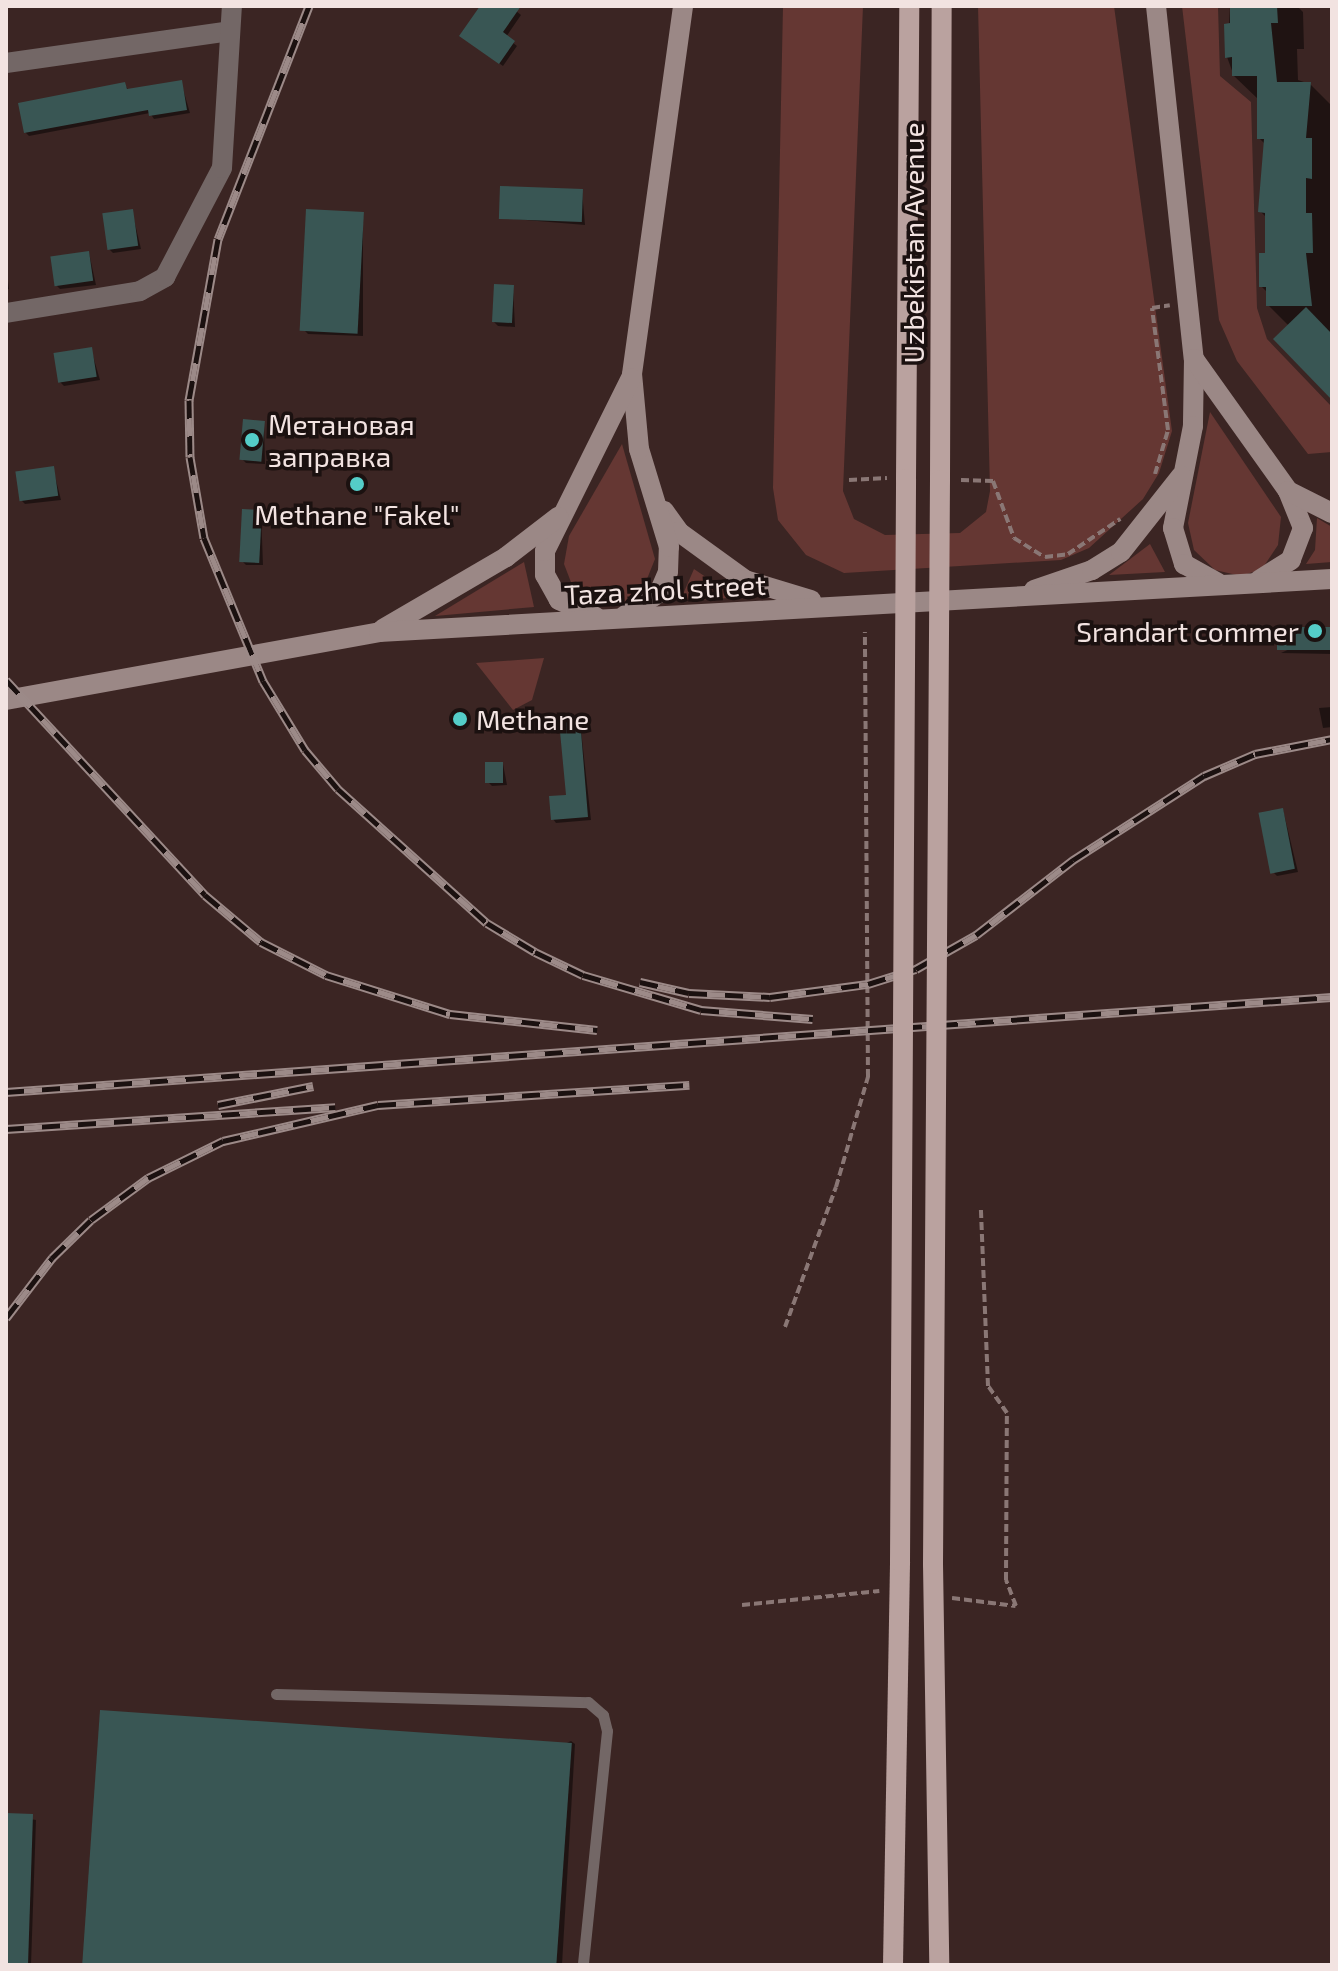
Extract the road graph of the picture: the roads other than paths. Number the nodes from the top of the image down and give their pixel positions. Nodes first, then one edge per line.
1 (232, 6) edge
2 (683, 6) edge
3 (909, 6) edge
4 (942, 6) edge
5 (1156, 6) edge
6 (230, 31) junction
7 (6, 63) edge
8 (6, 313) edge
9 (1194, 359) junction
10 (632, 374) junction
11 (1188, 466) junction
12 (1288, 491) junction
13 (653, 495) junction
14 (1332, 513) edge
15 (558, 517) junction
16 (1332, 579) edge
17 (1243, 585) junction
18 (1002, 600) junction
19 (854, 606) junction
20 (611, 620) junction
21 (379, 632) junction
22 (6, 700) edge
23 (276, 1694) dead end
24 (583, 1965) edge
25 (893, 1965) edge
26 (939, 1965) edge

1 - 6 street
2 - 10 main road
3 - 25 main road, Uzbekistan Avenue, bridge
4 - 26 main road, Uzbekistan Avenue, bridge
5 - 9 main road
6 - 7 street
6 - 8 street
9 - 11 main road
9 - 12 main road
10 - 13 main road
10 - 15 main road
11 - 17 main road
11 - 18 main road
12 - 14 main road
12 - 17 main road
13 - 19 main road
13 - 20 main road
15 - 20 main road
15 - 21 main road
16 - 17 main road, Taza zhol street
17 - 18 main road, Taza zhol street
18 - 19 main road, Taza zhol street
19 - 20 main road, Taza zhol street
20 - 21 main road, Taza zhol street
21 - 22 main road, Taza zhol street
23 - 24 lane

